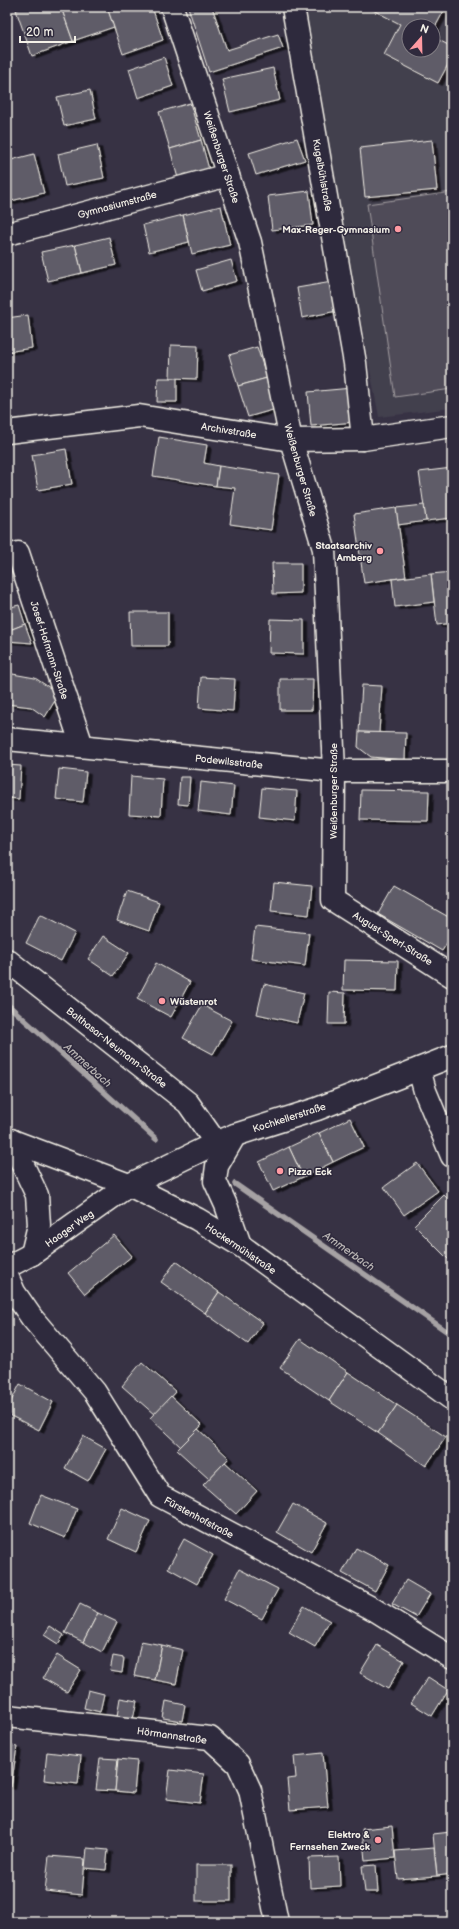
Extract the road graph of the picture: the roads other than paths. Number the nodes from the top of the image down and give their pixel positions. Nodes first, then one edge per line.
1 (172, 7) edge
2 (293, 7) edge
3 (228, 175) junction
4 (7, 234) edge
5 (452, 426) edge
6 (7, 432) edge
7 (363, 439) junction
8 (291, 440) junction
9 (18, 553) dead end
10 (7, 739) edge
11 (82, 746) junction
12 (334, 771) junction
13 (452, 771) edge
14 (333, 900) joint
15 (7, 960) edge
16 (452, 976) edge
17 (452, 1056) edge
18 (419, 1069) junction
19 (9, 1139) edge
20 (225, 1139) junction
21 (452, 1156) edge
22 (129, 1185) junction
23 (240, 1246) junction
24 (32, 1254) junction
25 (7, 1267) edge
26 (9, 1290) edge
27 (452, 1399) edge
28 (452, 1658) edge
29 (7, 1716) edge
30 (277, 1922) edge

1 - 3 street, Weißenburger Straße
2 - 7 street, Kugelbühlstraße
3 - 4 street, Gymnasiumstraße
3 - 8 street, Weißenburger Straße
5 - 7 street, Archivstraße
6 - 8 street, Archivstraße
7 - 8 street, Archivstraße
8 - 12 street, Weißenburger Straße
9 - 11 street, Josef-Hofmann-Straße
10 - 11 street, Podewilsstraße
11 - 12 street, Podewilsstraße
12 - 13 street, Podewilsstraße
12 - 14 street, Weißenburger Straße
14 - 16 street, August-Sperl-Straße
15 - 20 street, Balthasar-Neumann-Straße
17 - 18 street, Kochkellerstraße
18 - 20 street, Kochkellerstraße
18 - 21 street
19 - 22 street, Hockermühlstraße
19 - 24 street
20 - 22 street, Kochkellerstraße
20 - 23 street
22 - 23 street, Hockermühlstraße
22 - 24 street, Haager Weg
23 - 27 street, Hockermühlstraße
24 - 25 street, Haager Weg
26 - 28 street, Fürstenhofstraße
29 - 30 street, Hörmannstraße

